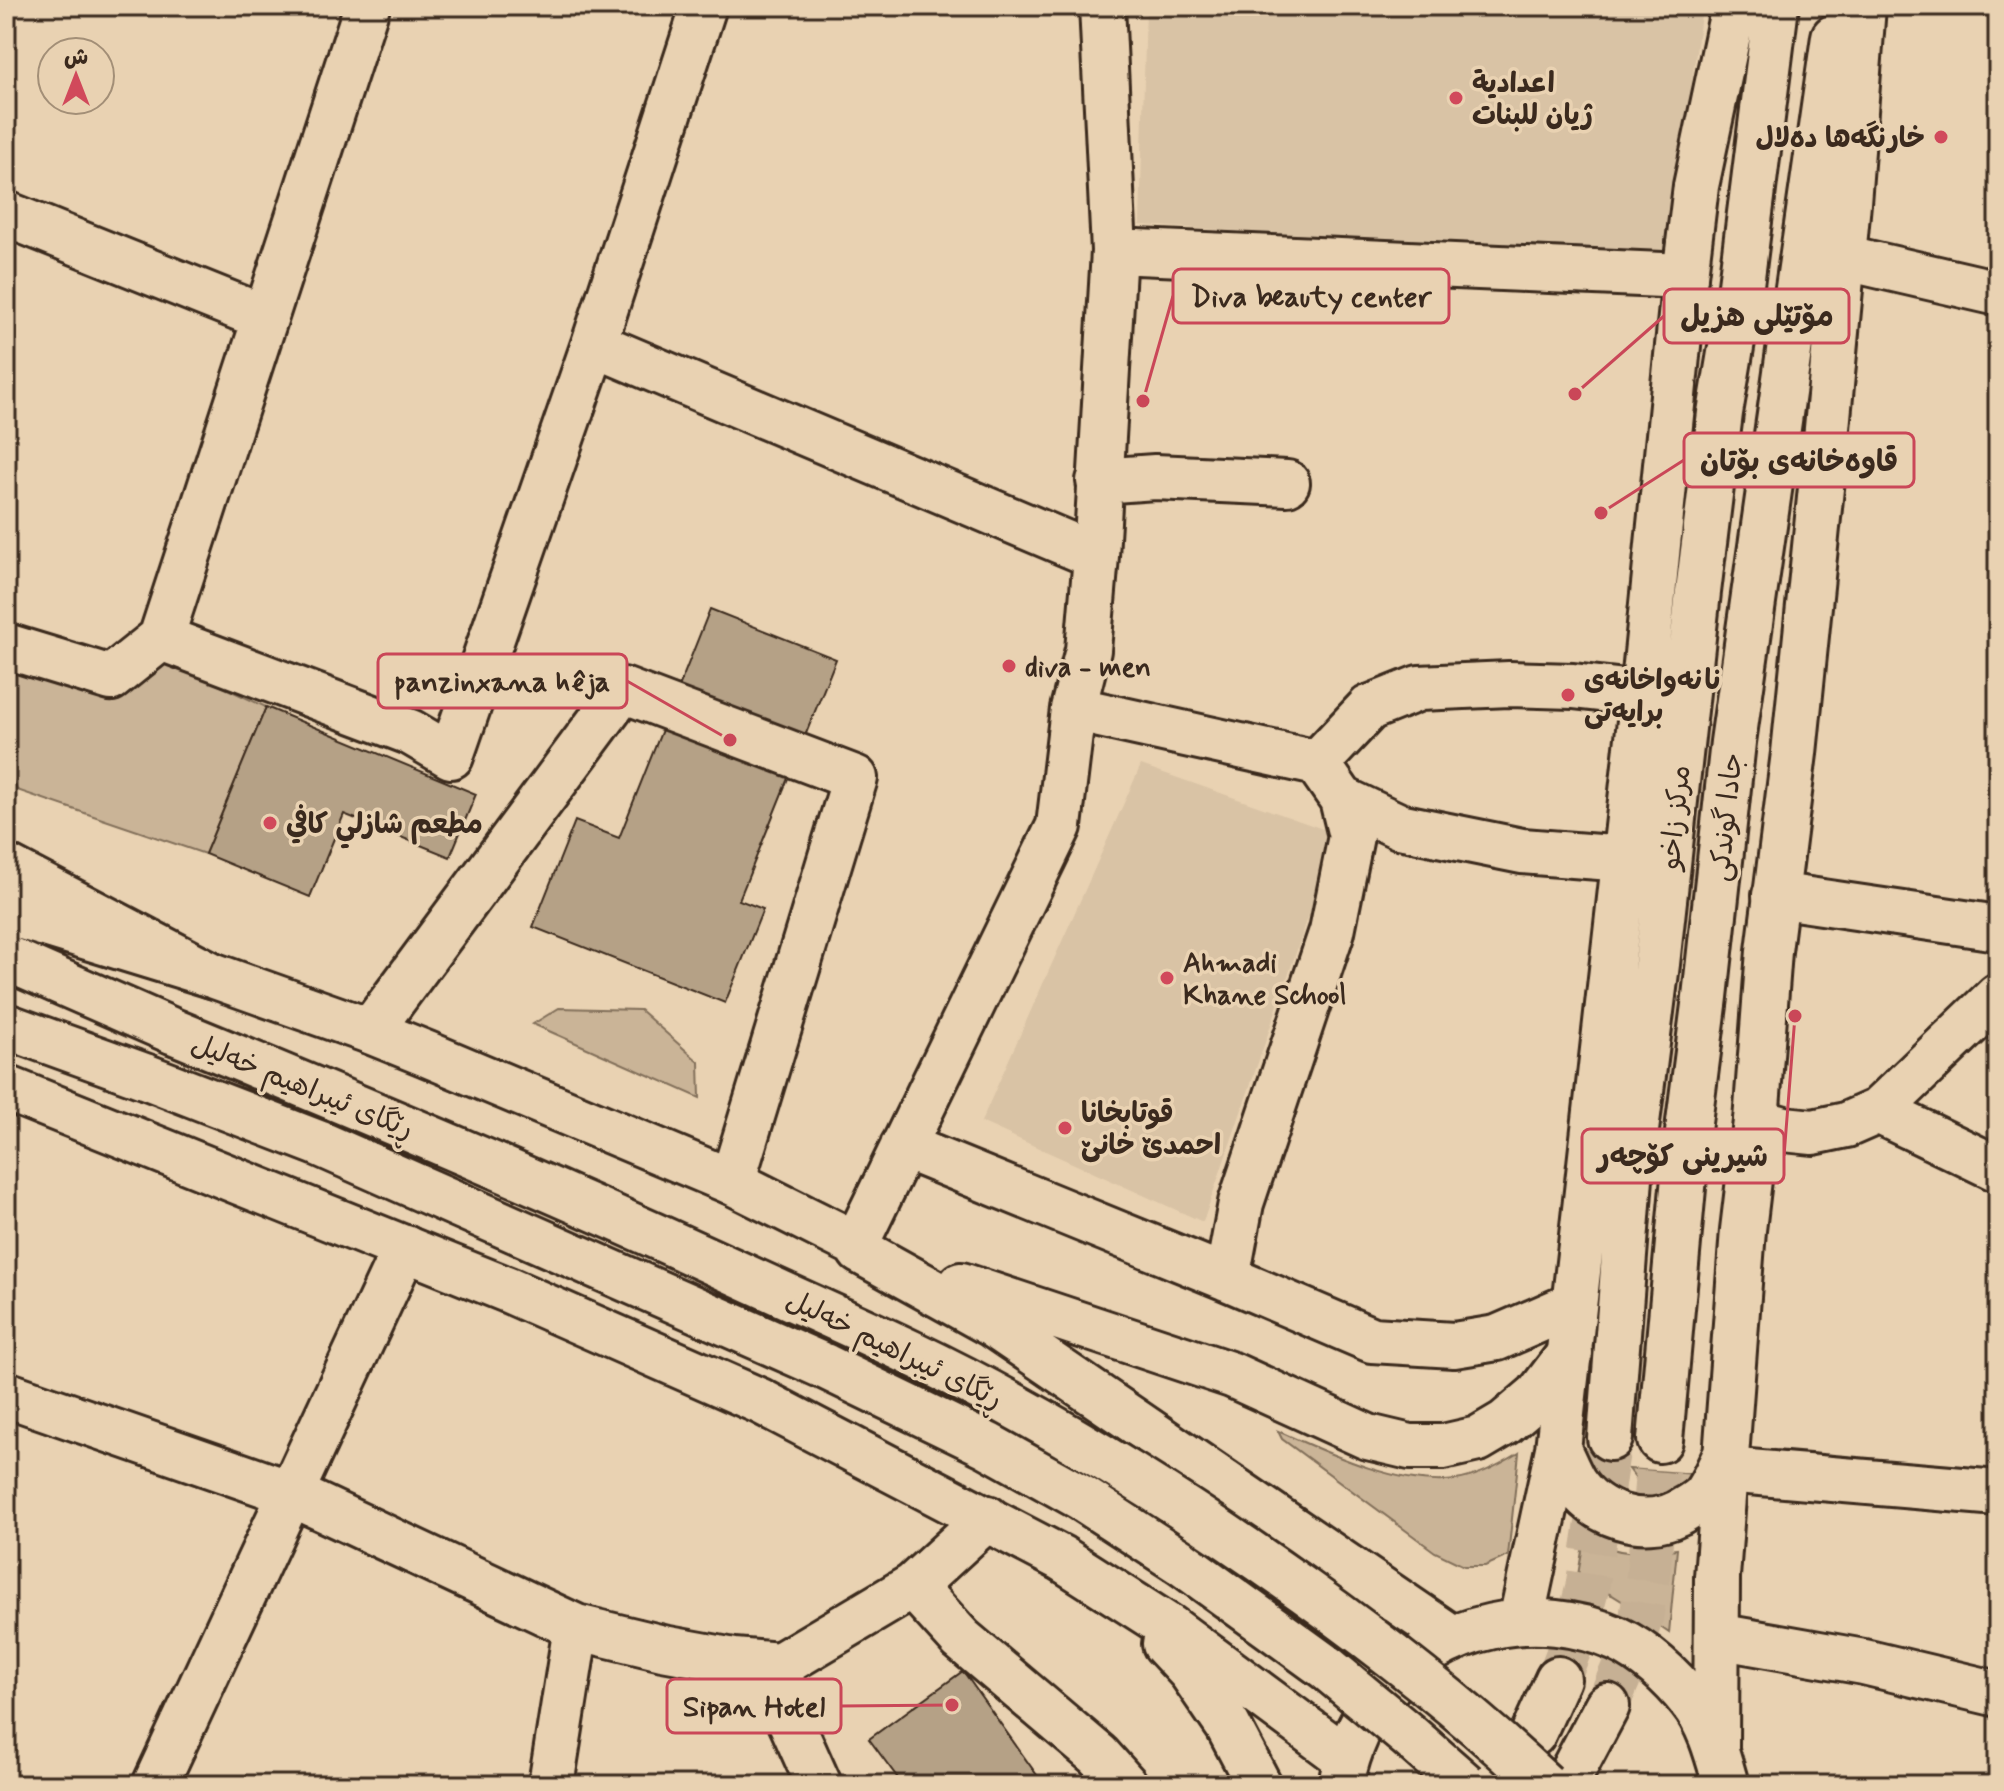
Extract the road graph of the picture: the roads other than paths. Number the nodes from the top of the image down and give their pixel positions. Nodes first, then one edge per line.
1 (367, 6) edge
2 (704, 6) edge
3 (1102, 6) edge
4 (1776, 6) edge
5 (1838, 6) edge
6 (1863, 6) edge
7 (1732, 7) edge
8 (6, 214) edge
9 (1114, 251) junction
10 (1842, 257) junction
11 (1685, 276) junction
12 (1998, 293) edge
13 (265, 318) junction
14 (594, 344) junction
15 (1099, 481) junction
16 (1287, 483) dead end
17 (1096, 556) junction
18 (161, 638) junction
19 (6, 646) edge
20 (1643, 694) junction
21 (1073, 709) junction
22 (1317, 763) junction
23 (1342, 799) junction
24 (1625, 859) junction
25 (6, 867) edge
26 (1775, 895) junction
27 (6, 912) edge
28 (1998, 928) edge
29 (6, 958) edge
30 (212, 975) junction
31 (1998, 996) edge
32 (6, 1026) edge
33 (370, 1031) junction
34 (6, 1088) edge
35 (1878, 1111) junction
36 (1756, 1121) junction
37 (903, 1146) junction
38 (1998, 1169) edge
39 (732, 1182) junction
40 (858, 1247) junction
41 (405, 1248) junction
42 (1227, 1278) junction
43 (1573, 1305) junction
44 (1570, 1353) junction
45 (6, 1394) edge
46 (1610, 1438) tunnel mouth
47 (1660, 1440) tunnel mouth
48 (1558, 1449) junction
49 (1726, 1462) junction
50 (290, 1493) junction
51 (1998, 1493) edge
52 (987, 1518) junction
53 (913, 1586) junction
54 (1113, 1591) junction
55 (1521, 1621) junction
56 (576, 1627) junction
57 (1717, 1636) junction
58 (1452, 1638) junction
59 (780, 1665) junction
60 (1558, 1679) tunnel mouth
61 (1998, 1694) edge
62 (1607, 1706) tunnel mouth
63 (1533, 1734) dead end
64 (1721, 1766) edge
65 (1344, 1772) edge
66 (1558, 1780) edge
67 (155, 1785) edge
68 (551, 1785) edge
69 (819, 1785) edge
70 (1125, 1785) edge
71 (1259, 1785) edge
72 (1465, 1785) edge

1 - 13 main road
2 - 14 main road
3 - 9 main road
4 - 46 main road, مركز زاخو
5 - 47 main road, جادا گوندکی
6 - 10 main road
7 - 11 main road
8 - 13 main road
9 - 11 main road
9 - 15 main road
10 - 12 main road
10 - 26 main road
11 - 20 main road
13 - 18 main road
14 - 17 main road
14 - 18 main road
15 - 16 main road
15 - 17 main road
17 - 21 main road
18 - 19 main road
20 - 22 main road
20 - 24 main road
21 - 22 main road
21 - 37 main road
22 - 23 main road
23 - 24 main road
23 - 42 main road
24 - 43 main road
25 - 30 main road
26 - 28 main road
26 - 36 main road
27 - 30 main road
29 - 66 main road, ڕێگای ئیبراهیم خەلیل, bridge
30 - 33 main road
31 - 35 main road
32 - 72 main road, ڕێگای ئیبراهیم خەلیل, bridge
33 - 39 main road
33 - 39 main road
34 - 41 main road
35 - 36 main road
35 - 38 main road
36 - 49 main road
37 - 40 main road
37 - 42 main road
39 - 40 main road
40 - 44 main road
40 - 58 main road
41 - 50 main road
41 - 52 main road
42 - 43 main road
43 - 44 main road
44 - 48 main road
45 - 50 main road
48 - 49 main road
48 - 55 main road
49 - 51 main road
49 - 57 main road
50 - 56 main road
50 - 67 main road
52 - 53 main road
52 - 54 main road
53 - 59 main road
53 - 70 main road
54 - 65 main road
54 - 71 main road
55 - 58 main road
55 - 64 main road
56 - 59 main road
56 - 68 main road
57 - 61 main road
57 - 64 main road
58 - 65 main road
59 - 69 main road
60 - 63 main road
62 - 66 main road

